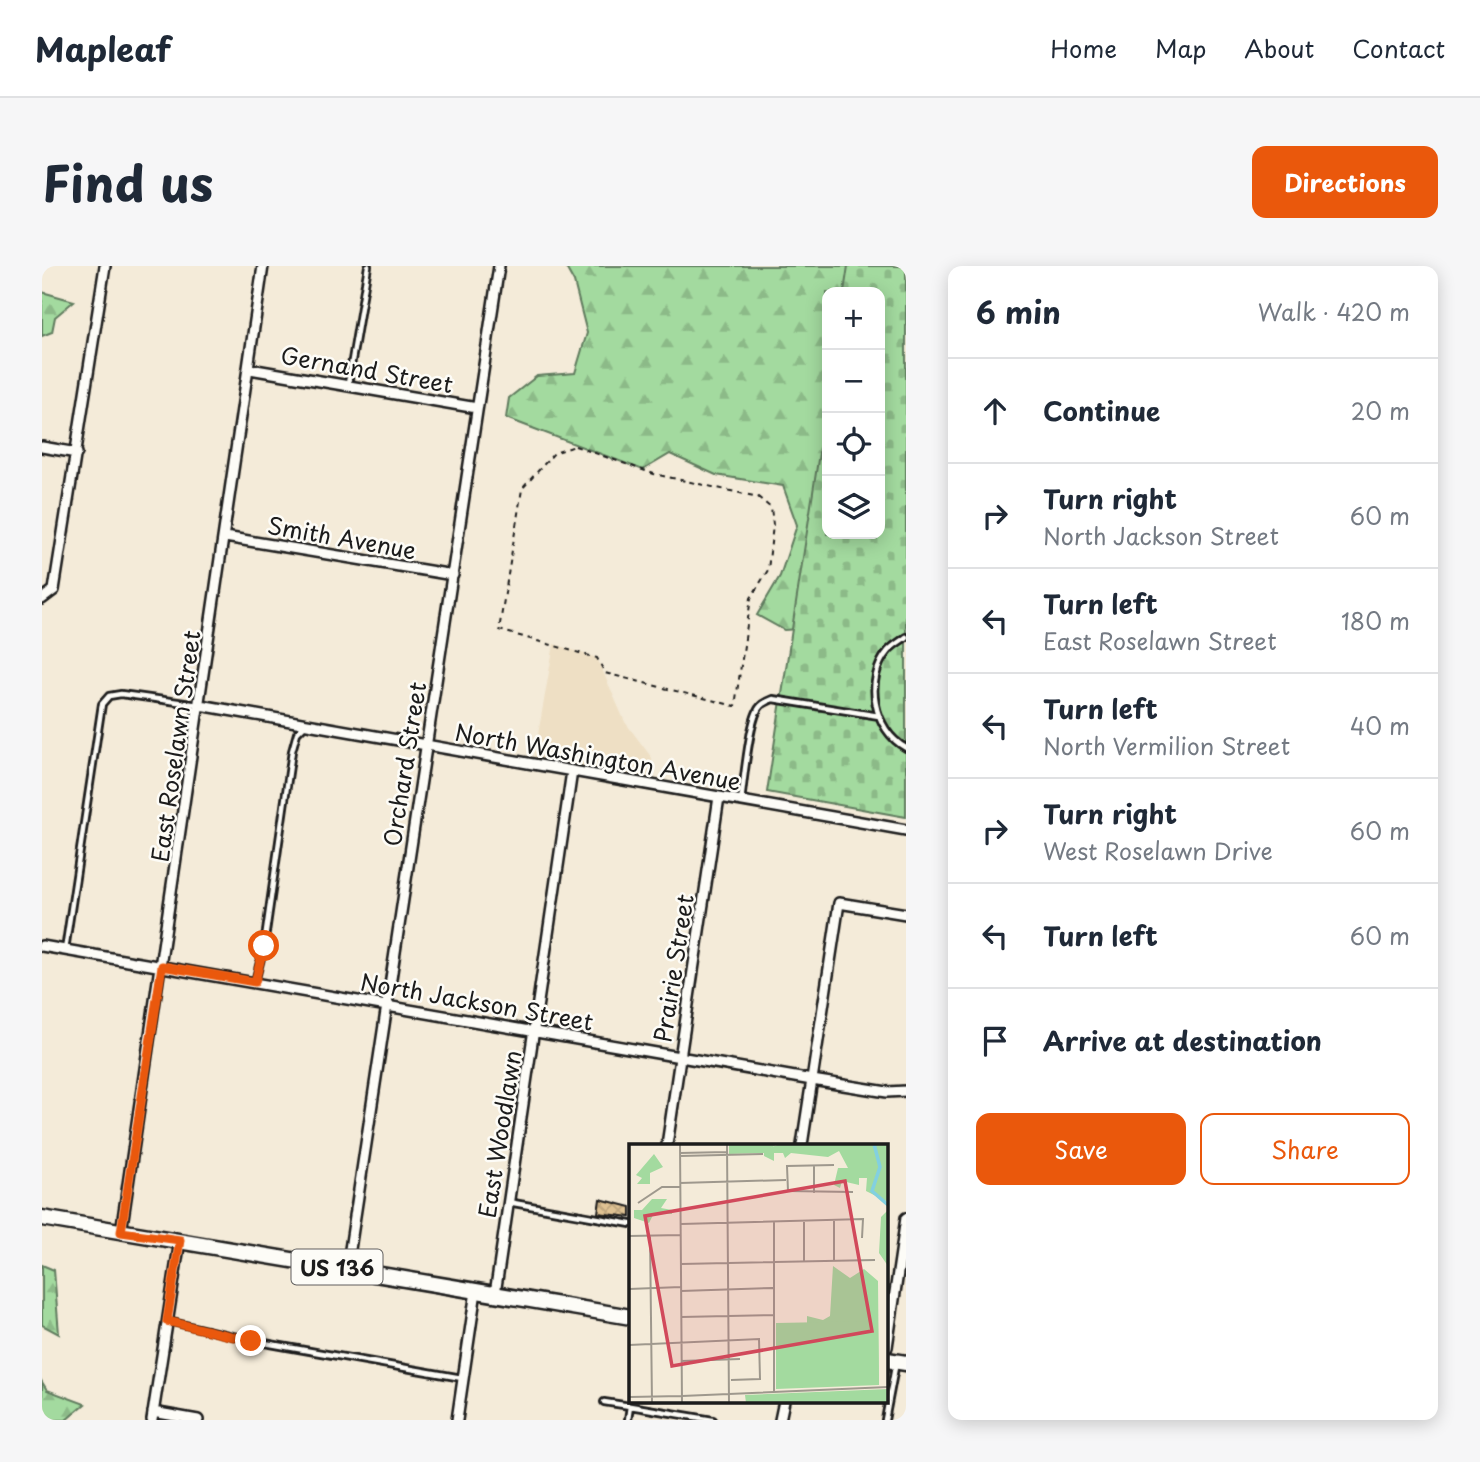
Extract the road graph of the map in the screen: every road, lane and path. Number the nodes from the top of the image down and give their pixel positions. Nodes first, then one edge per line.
1 (105, 266) edge
2 (263, 266) edge
3 (368, 266) edge
4 (499, 266) edge
5 (250, 369) junction
6 (348, 384) junction
7 (477, 408) junction
8 (42, 447) edge
9 (76, 453) junction
10 (514, 528) joint
11 (225, 537) junction
12 (453, 575) junction
13 (42, 598) edge
14 (906, 637) edge
15 (200, 705) junction
16 (879, 716) junction
17 (306, 724) junction
18 (427, 745) junction
19 (906, 748) edge
20 (572, 771) junction
21 (719, 797) junction
22 (741, 801) junction
23 (906, 830) edge
24 (906, 914) edge
25 (42, 946) edge
26 (65, 950) junction
27 (162, 966) junction
28 (255, 982) junction
29 (387, 1004) junction
30 (534, 1031) junction
31 (680, 1055) junction
32 (812, 1080) junction
33 (906, 1091) edge
34 (667, 1144) edge
35 (802, 1144) edge
36 (508, 1202) junction
37 (42, 1218) edge
38 (906, 1218) edge
39 (629, 1224) edge
40 (121, 1232) junction
41 (180, 1240) junction
42 (346, 1269) junction
43 (476, 1291) junction
44 (495, 1294) junction
45 (629, 1317) edge
46 (167, 1321) junction
47 (888, 1340) edge
48 (896, 1362) edge
49 (463, 1378) junction
50 (604, 1402) dead end
51 (784, 1402) edge
52 (630, 1406) junction
53 (153, 1416) edge
54 (198, 1420) edge
55 (457, 1420) edge
56 (628, 1420) edge
57 (713, 1420) edge
58 (780, 1420) edge
59 (886, 1420) edge

1 - 9 street
2 - 5 street, East Roselawn Street
3 - 6 lane
4 - 7 street, Orchard Street
5 - 6 street, Gernand Street
5 - 11 street, East Roselawn Street
6 - 7 street, Gernand Street
7 - 12 street, Orchard Street
8 - 9 street
9 - 13 street
10 - 10 path
11 - 12 street, Smith Avenue
11 - 15 street, East Roselawn Street
12 - 18 street, Orchard Street
14 - 16 lane
15 - 17 street, North Washington Avenue
15 - 26 lane
15 - 27 street, East Roselawn Street
16 - 19 lane
16 - 22 lane
17 - 18 street, North Washington Avenue
17 - 28 lane
18 - 20 street, North Washington Avenue
18 - 29 street, Orchard Street
20 - 21 street, North Washington Avenue
20 - 30 street, East Woodlawn
21 - 22 street, North Washington Avenue
21 - 31 street, Prairie Street
22 - 23 street, North Washington Avenue
24 - 32 street
25 - 26 street, North Jackson Street
26 - 27 street, North Jackson Street
27 - 28 street, North Jackson Street
27 - 40 street, East Roselawn Street
28 - 29 street, North Jackson Street
29 - 30 street, North Jackson Street
29 - 42 street, Orchard Street
30 - 31 street, North Jackson Street
30 - 36 street, East Woodlawn
31 - 32 street, North Jackson Street
31 - 34 street, Prairie Street
32 - 33 street, North Jackson Street
32 - 35 street
36 - 39 lane
36 - 44 street, East Woodlawn
37 - 40 main road, US 136
38 - 47 street
40 - 41 main road, US 136
41 - 42 main road, US 136
41 - 46 street
42 - 43 main road, US 136
43 - 44 main road, US 136
43 - 49 street
44 - 45 main road, US 136
46 - 49 lane
46 - 53 street
48 - 59 lane
49 - 55 street
50 - 52 lane
51 - 58 street
52 - 56 lane
52 - 57 lane
53 - 54 street

